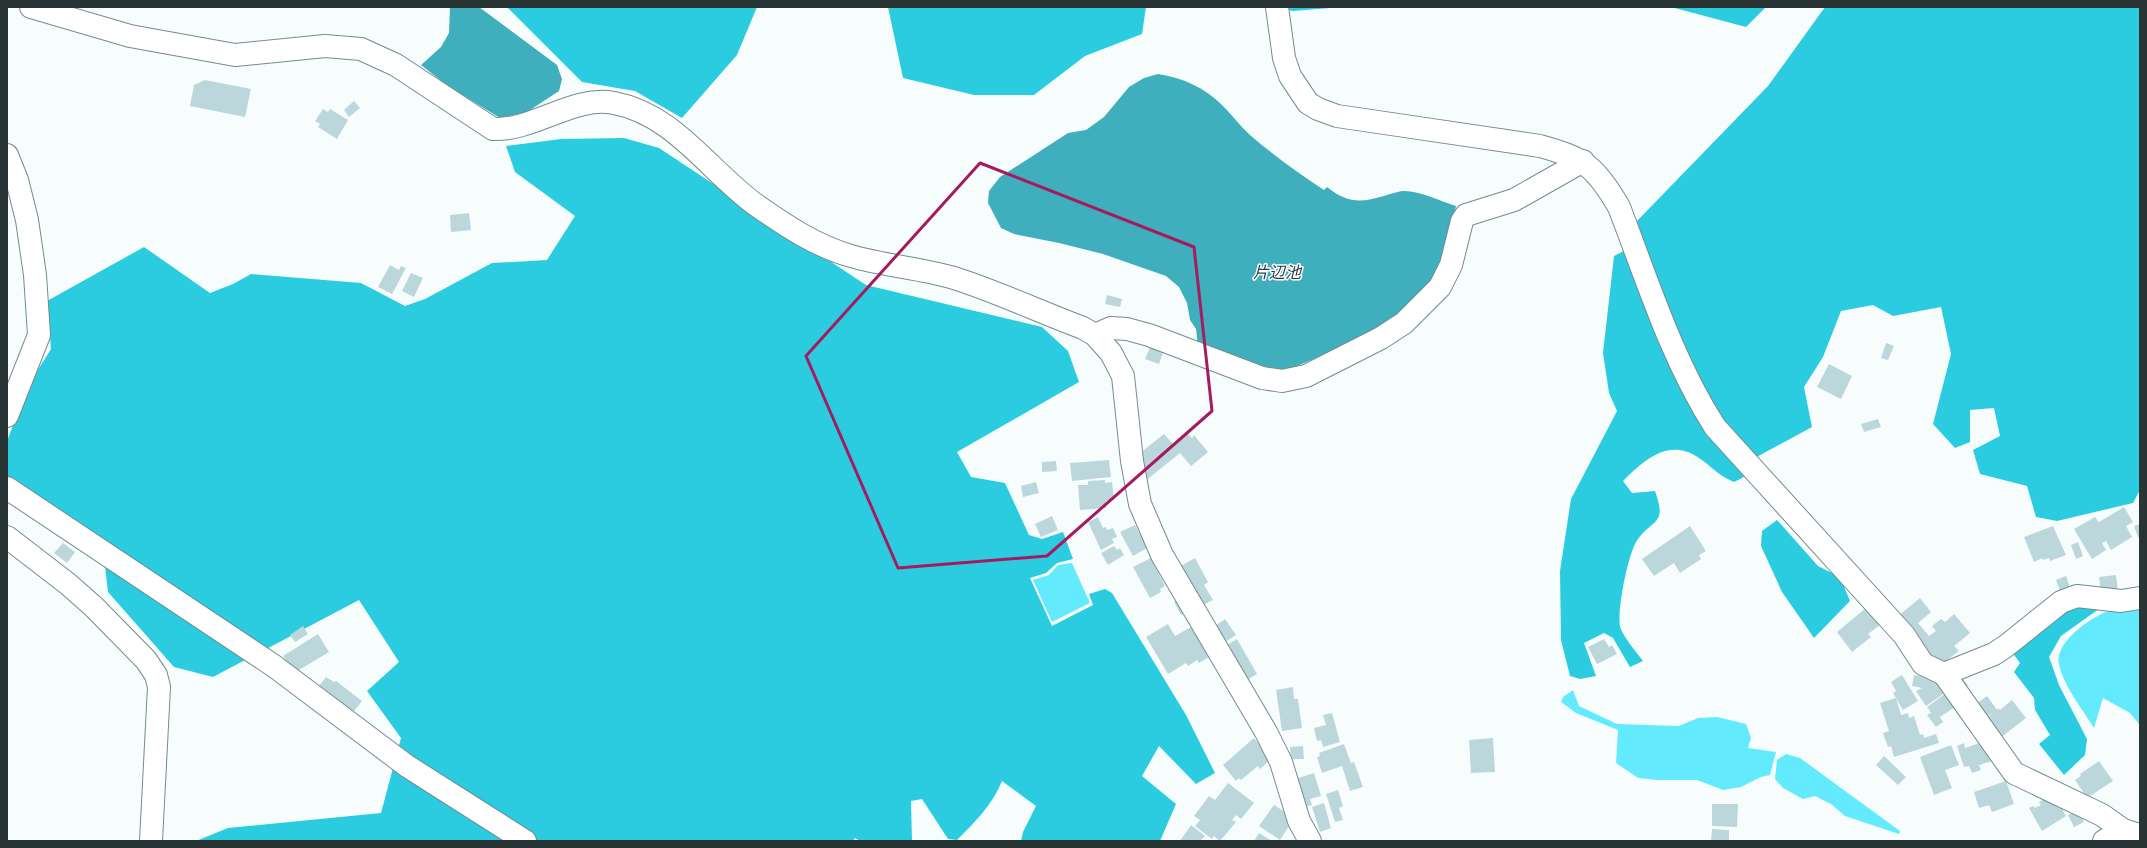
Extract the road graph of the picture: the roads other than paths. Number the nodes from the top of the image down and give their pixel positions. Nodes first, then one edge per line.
1 (31, 7) edge
2 (1277, 7) edge
3 (7, 156) edge
4 (1583, 161) junction
5 (1095, 335) junction
6 (7, 416) edge
7 (7, 488) edge
8 (7, 537) edge
9 (2140, 598) edge
10 (1944, 674) junction
11 (2131, 832) edge
12 (151, 841) edge
13 (525, 841) edge
14 (1310, 841) edge
15 (2104, 841) edge

1 - 5 street
2 - 4 street
3 - 6 street
4 - 5 street
4 - 10 street
5 - 14 street
7 - 13 street
8 - 12 street
9 - 10 street
10 - 11 street
11 - 15 street

